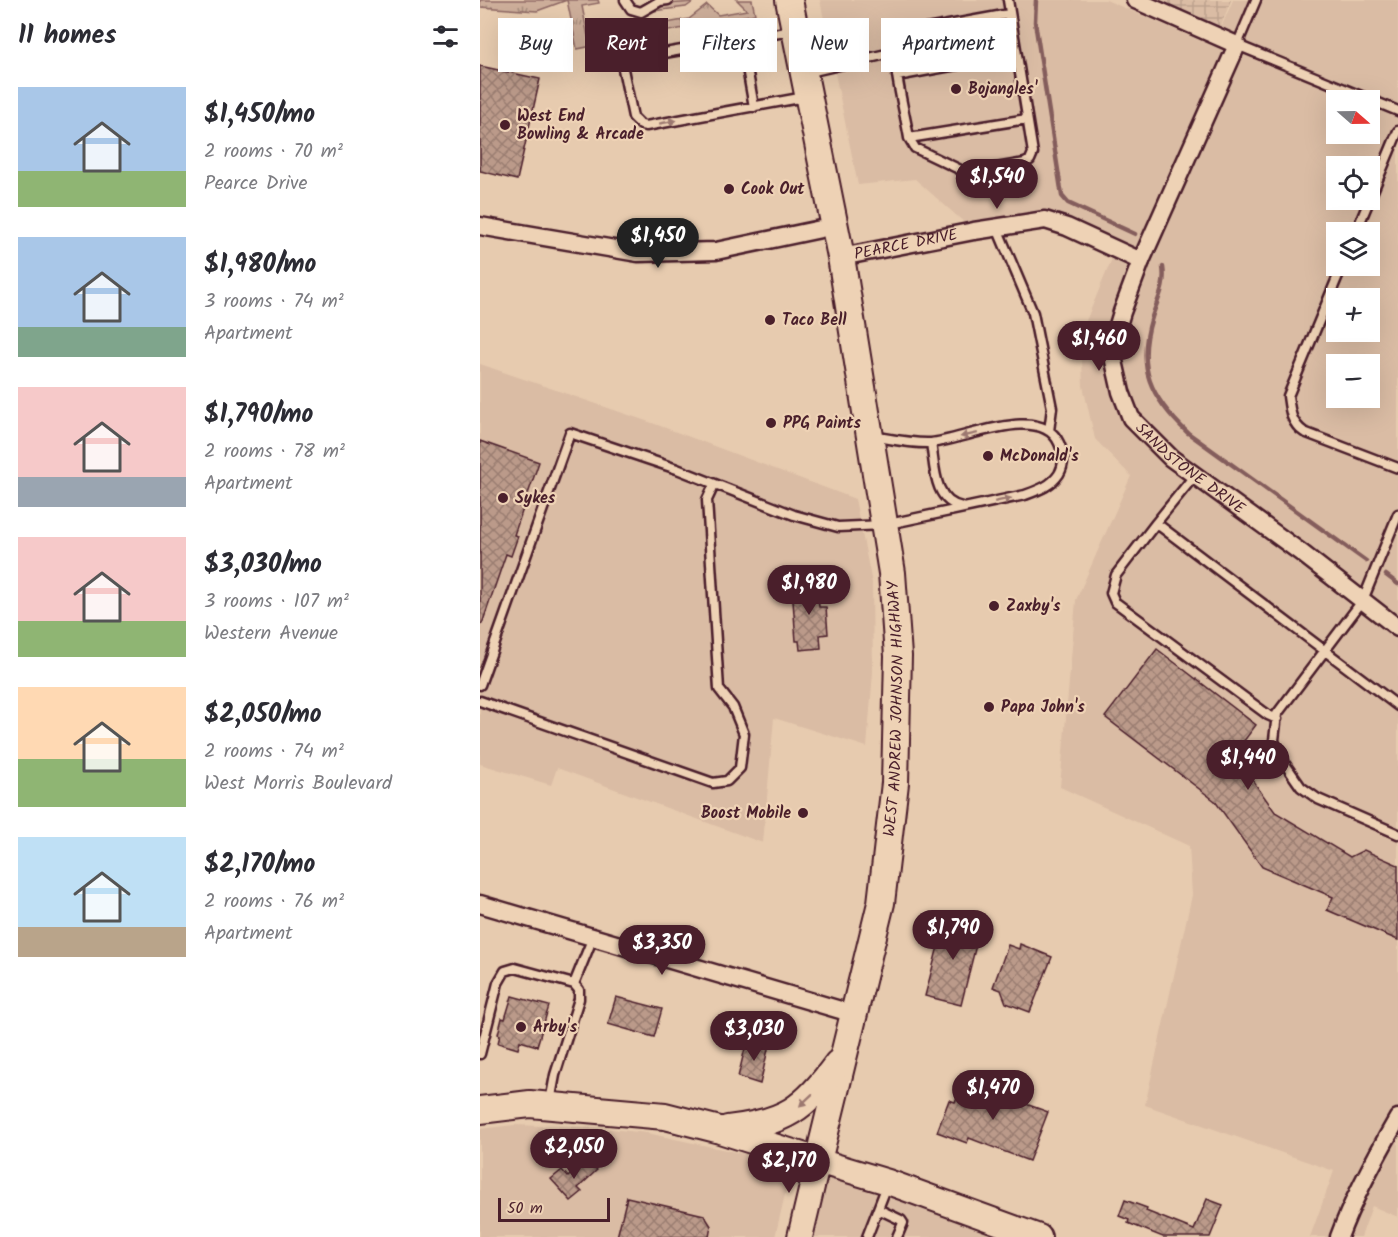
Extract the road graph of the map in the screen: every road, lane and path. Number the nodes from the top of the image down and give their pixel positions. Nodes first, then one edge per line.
1 (625, 0) edge
2 (668, 0) edge
3 (789, 0) edge
4 (1008, 0) edge
5 (1135, 0) edge
6 (1256, 0) edge
7 (1009, 14) junction
8 (793, 18) edge
9 (987, 18) edge
10 (1010, 18) edge
11 (1237, 45) junction
12 (680, 51) edge
13 (1016, 54) edge
14 (881, 58) edge
15 (748, 72) edge
16 (803, 72) edge
17 (897, 72) edge
18 (919, 72) edge
19 (897, 76) junction
20 (806, 85) junction
21 (754, 107) junction
22 (1398, 111) edge
23 (1027, 119) junction
24 (1398, 131) edge
25 (909, 138) junction
26 (1360, 222) edge
27 (480, 226) edge
28 (835, 226) junction
29 (997, 228) junction
30 (841, 257) junction
31 (1141, 261) junction
32 (1338, 276) edge
33 (1049, 431) junction
34 (870, 436) junction
35 (931, 443) junction
36 (1398, 468) edge
37 (1195, 475) junction
38 (714, 485) junction
39 (966, 507) junction
40 (1398, 514) edge
41 (1156, 524) junction
42 (884, 525) junction
43 (1363, 600) junction
44 (1398, 628) edge
45 (1325, 650) junction
46 (480, 685) edge
47 (480, 702) edge
48 (1398, 706) edge
49 (1277, 719) junction
50 (1398, 834) edge
51 (480, 904) edge
52 (593, 937) junction
53 (574, 984) junction
54 (854, 1014) junction
55 (480, 1054) edge
56 (844, 1056) junction
57 (550, 1106) junction
58 (480, 1110) edge
59 (1398, 1118) edge
60 (720, 1130) junction
61 (818, 1161) junction
62 (888, 1182) junction
63 (878, 1209) junction
64 (800, 1237) edge
65 (867, 1237) edge
66 (897, 1237) edge
67 (1039, 1237) edge
68 (1339, 1237) edge

1 - 2 lane
3 - 8 main road, WEST ANDREW JOHNSON HIGHWAY
4 - 7 lane
5 - 11 street
6 - 11 lane
7 - 9 lane
7 - 10 lane
11 - 22 lane
11 - 31 street, SANDSTONE DRIVE
12 -> 21 lane
13 - 23 lane
14 - 20 lane
15 - 21 lane
16 - 20 main road, WEST ANDREW JOHNSON HIGHWAY
17 - 19 lane
18 - 19 lane
19 - 25 lane
20 - 21 lane
20 - 28 main road, WEST ANDREW JOHNSON HIGHWAY
23 - 25 lane
23 - 25 lane
24 - 26 lane
27 - 28 street
28 - 30 main road, WEST ANDREW JOHNSON HIGHWAY
29 - 30 street, PEARCE DRIVE
29 - 31 street, PEARCE DRIVE
29 - 33 lane
30 - 34 main road, WEST ANDREW JOHNSON HIGHWAY
31 - 37 street, SANDSTONE DRIVE
32 - 36 lane
33 -> 35 lane
39 -> 33 lane
34 - 35 lane
34 - 42 main road, WEST ANDREW JOHNSON HIGHWAY
35 - 39 lane
37 - 41 lane
37 - 43 street, SANDSTONE DRIVE
38 - 42 lane
38 - 46 lane
38 - 47 lane
39 - 42 lane
40 - 43 lane
41 - 45 lane
41 - 49 lane
42 - 54 main road, WEST ANDREW JOHNSON HIGHWAY
43 - 44 street, SANDSTONE DRIVE
43 - 45 lane
45 - 48 lane
45 - 49 lane
49 - 50 lane
51 - 52 street
52 - 53 lane
52 - 54 street
53 - 55 lane
53 - 57 lane
54 - 56 main road, WEST ANDREW JOHNSON HIGHWAY
56 -> 60 main road
56 - 61 main road, WEST ANDREW JOHNSON HIGHWAY
57 - 58 main road
57 - 60 main road
59 - 68 street
60 - 61 main road
61 - 62 street
61 - 64 street, WEST ANDREW JOHNSON HIGHWAY
62 - 63 lane
62 - 67 street
63 - 65 lane
63 - 66 lane

